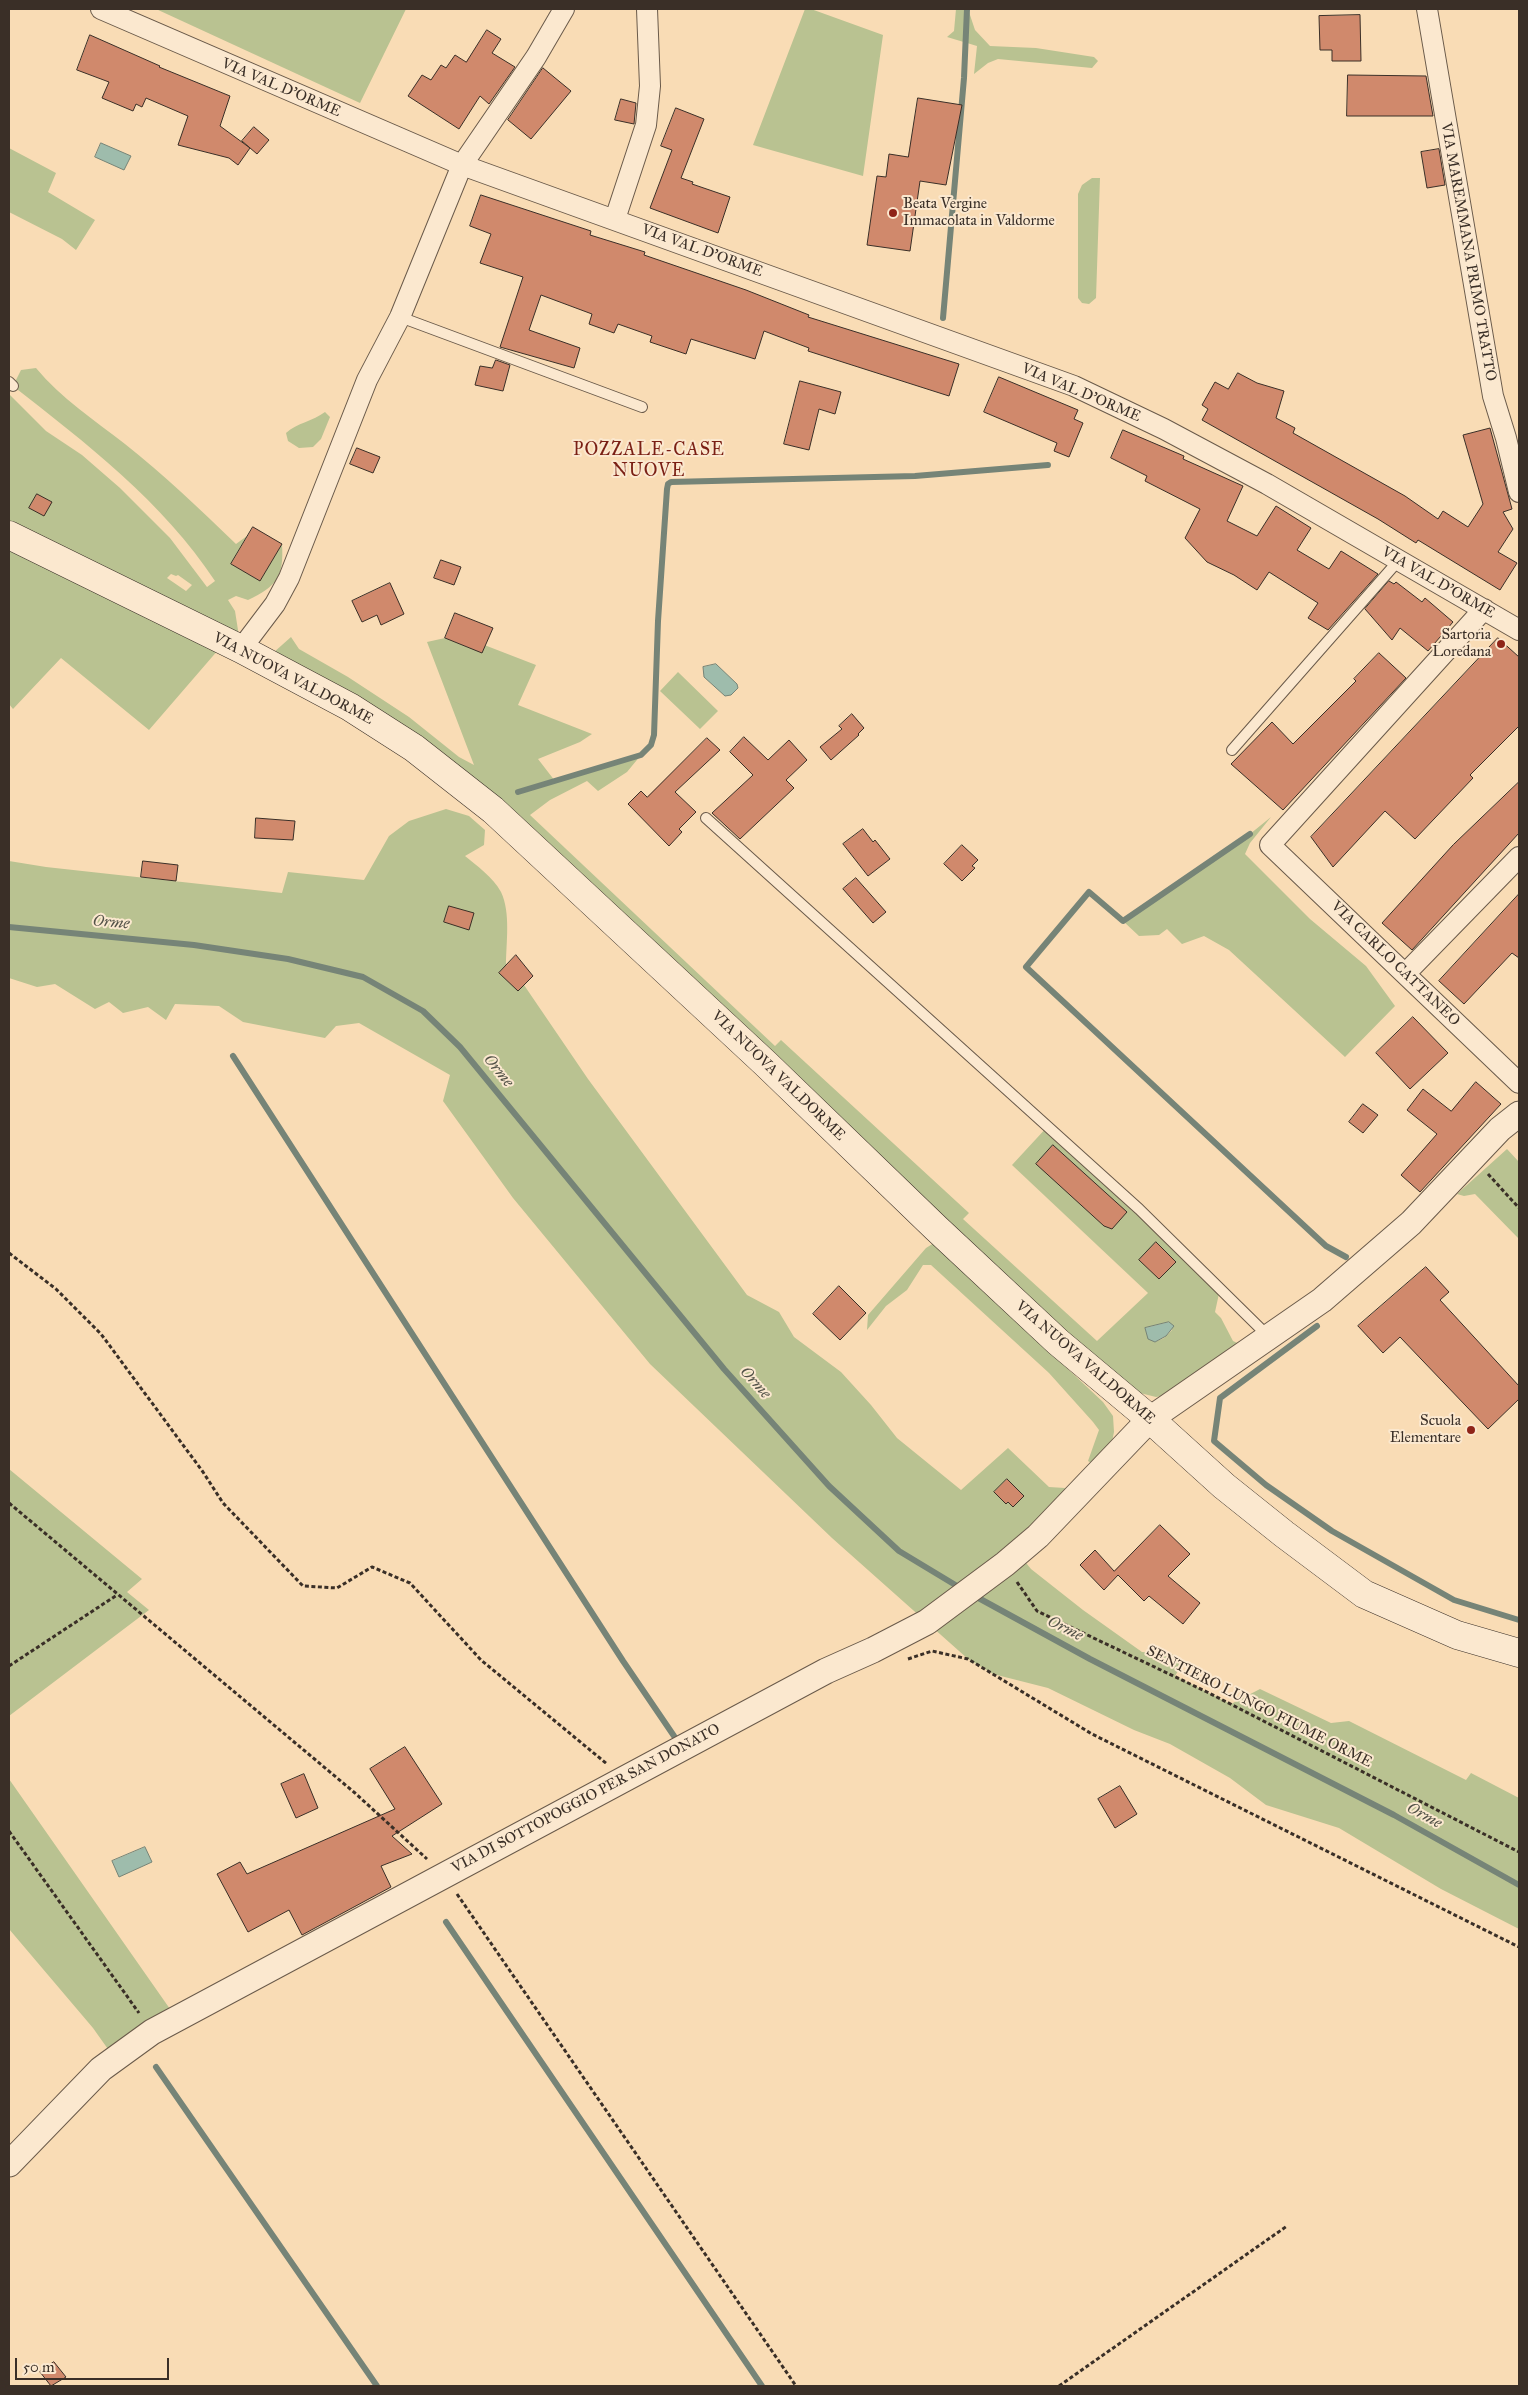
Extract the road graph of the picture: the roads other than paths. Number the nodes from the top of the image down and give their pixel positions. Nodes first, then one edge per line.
1 (101, 9) edge
2 (564, 9) edge
3 (647, 9) edge
4 (1427, 9) edge
5 (462, 165) junction
6 (615, 219) junction
7 (400, 318) junction
8 (642, 407) dead end
9 (1513, 436) edge
10 (1519, 492) edge
11 (9, 535) edge
12 (1399, 560) junction
13 (1484, 609) junction
14 (1519, 630) edge
15 (241, 649) junction
16 (1232, 750) dead end
17 (706, 818) dead end
18 (1519, 857) edge
19 (1405, 974) junction
20 (1519, 1083) edge
21 (1519, 1114) edge
22 (1268, 1336) junction
23 (1150, 1419) junction
24 (1519, 1652) edge
25 (9, 2164) edge

1 - 5 street, VIA VAL D'ORME
2 - 5 street
3 - 6 street
4 - 9 street, VIA MAREMMANA PRIMO TRATTO
5 - 6 street, VIA VAL D'ORME
5 - 7 street
6 - 12 street, VIA VAL D'ORME
7 - 8 lane
7 - 15 street
9 - 10 street, VIA MAREMMANA PRIMO TRATTO
11 - 15 main road, VIA NUOVA VALDORME
12 - 13 street, VIA VAL D'ORME
12 - 16 lane
13 - 14 street, VIA VAL D'ORME
13 - 19 street, VIA CARLO CATTANEO
15 - 23 main road, VIA NUOVA VALDORME
17 - 22 lane
18 - 19 street
19 - 20 street, VIA CARLO CATTANEO
21 - 22 street
22 - 23 street
23 - 24 main road, VIA NUOVA VALDORME
23 - 25 street, VIA DI SOTTOPOGGIO PER SAN DONATO

